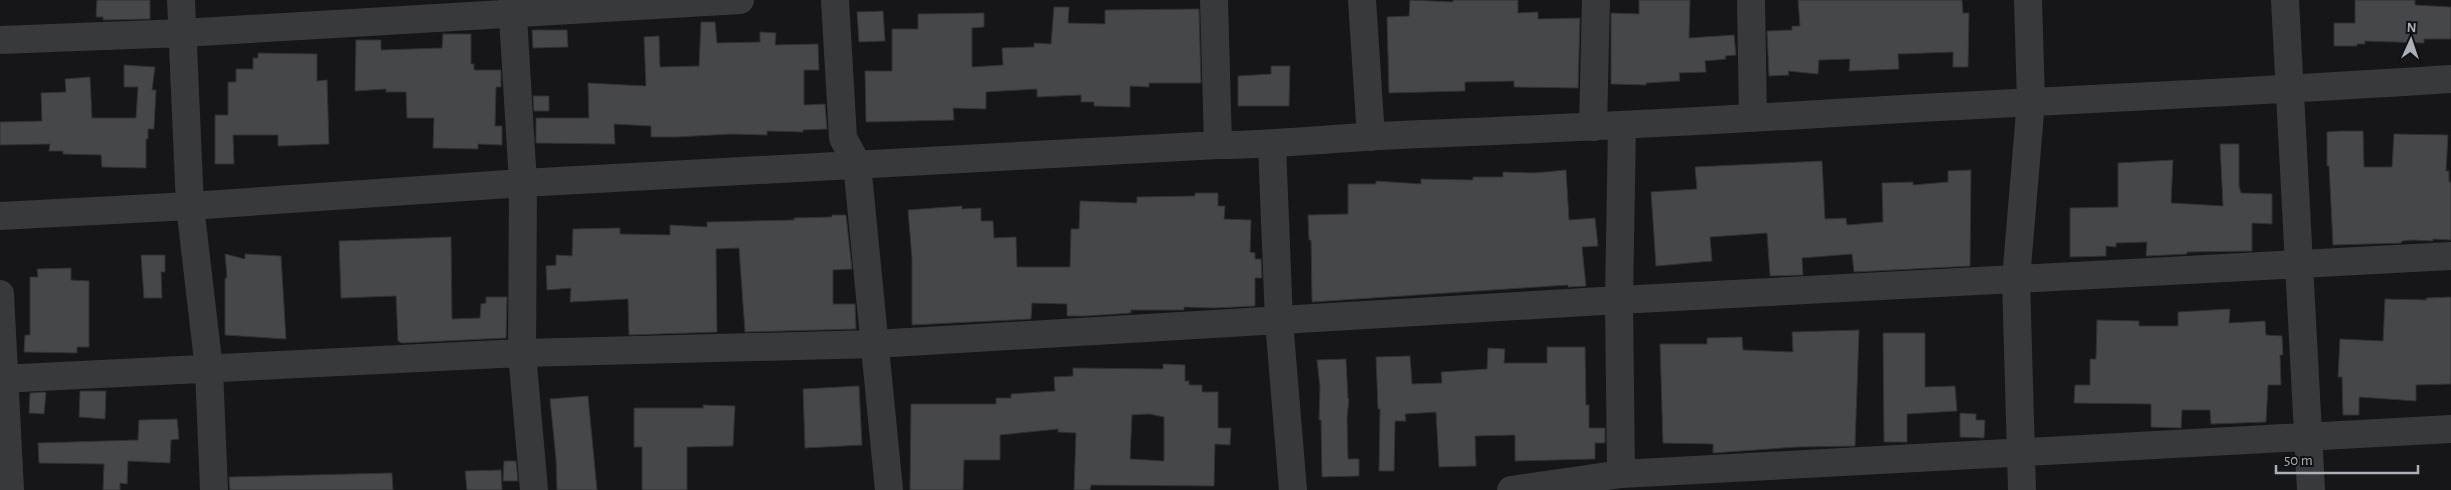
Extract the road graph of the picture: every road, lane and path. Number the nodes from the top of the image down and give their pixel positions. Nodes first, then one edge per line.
1 (181, 0) edge
2 (740, 0) edge
3 (835, 0) edge
4 (1214, 0) edge
5 (1362, 0) edge
6 (1596, 0) edge
7 (1751, 0) edge
8 (2028, 0) edge
9 (2285, 0) edge
10 (513, 7) edge
11 (182, 33) junction
12 (0, 40) edge
13 (2451, 79) edge
14 (2290, 90) junction
15 (2031, 101) junction
16 (1753, 118) junction
17 (1622, 126) junction
18 (1593, 127) junction
19 (1371, 137) junction
20 (1218, 145) junction
21 (1272, 145) junction
22 (857, 164) junction
23 (523, 183) junction
24 (190, 206) junction
25 (0, 216) edge
26 (2451, 256) edge
27 (2299, 264) junction
28 (2016, 279) junction
29 (0, 294) edge
30 (1619, 300) junction
31 (1279, 321) junction
32 (875, 344) junction
33 (522, 353) junction
34 (209, 369) junction
35 (3, 378) edge
36 (2451, 429) edge
37 (2308, 436) junction
38 (2021, 453) junction
39 (1621, 474) junction
40 (10, 490) edge
41 (214, 490) edge
42 (534, 490) edge
43 (890, 490) edge
44 (1293, 490) edge
45 (1511, 490) edge
46 (2022, 490) edge
47 (2312, 490) edge

1 - 11 street
2 - 10 street
3 - 22 street
4 - 20 street
5 - 19 street
6 - 18 street
7 - 16 street
8 - 15 street
9 - 14 street
10 - 11 street
10 - 23 street
11 - 12 street
11 - 24 street
13 - 14 street
14 - 15 street
14 - 27 street
15 - 16 street
15 - 28 street
16 - 17 street
17 - 18 street
17 - 30 street
18 - 19 street
19 - 21 street
20 - 21 street
20 - 22 street
21 - 31 street
22 - 23 street
22 - 32 street
23 - 24 street
23 - 33 street
24 - 25 street
24 - 34 street
26 - 27 street
27 - 28 street
27 - 37 street
28 - 30 street
28 - 38 street
29 - 35 street
30 - 31 street
30 - 39 street
31 - 32 street
31 - 44 street
32 - 33 street
32 - 43 street
33 - 34 street
33 - 42 street
34 - 35 street
34 - 41 street
35 - 40 street
36 - 37 street
37 - 38 street
37 - 47 street
38 - 39 street
38 - 46 street
39 - 45 street

